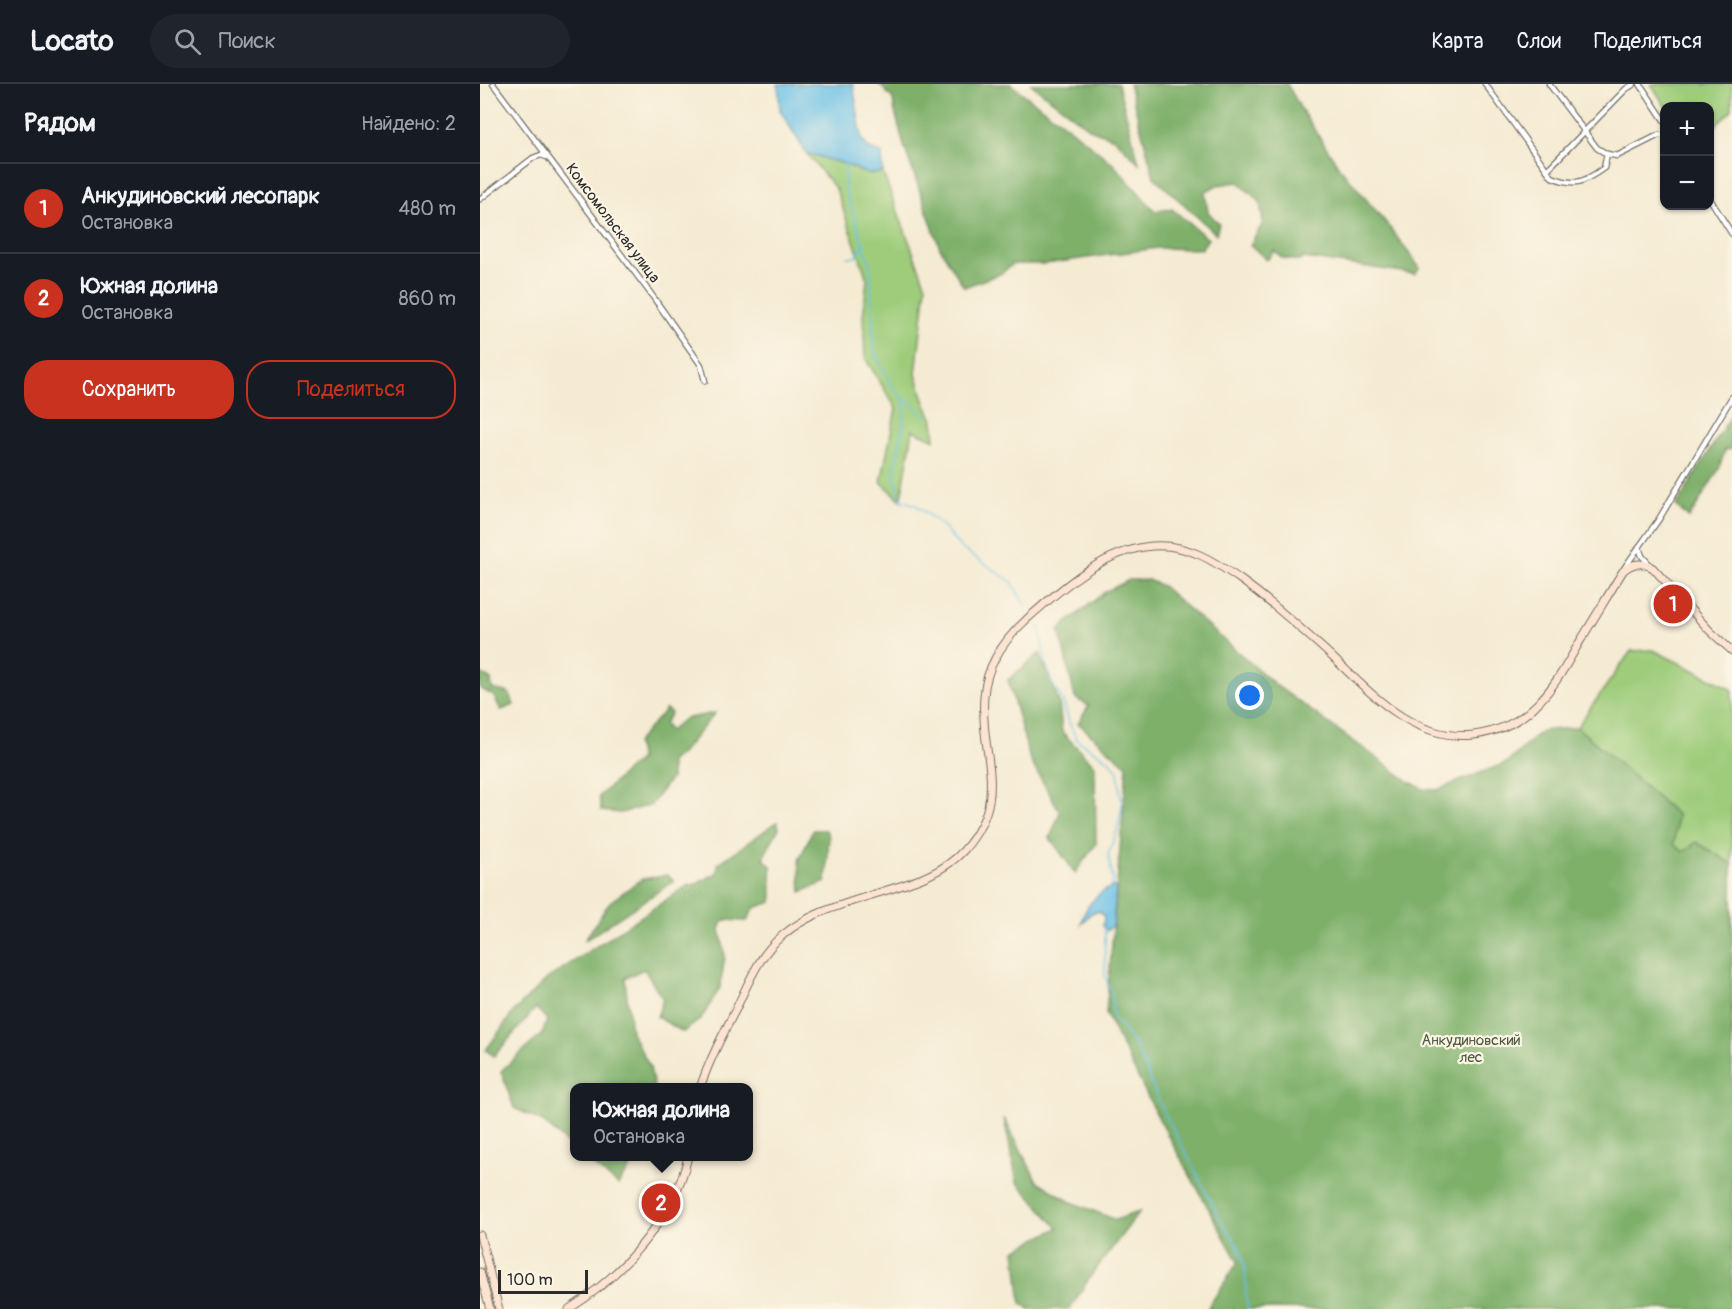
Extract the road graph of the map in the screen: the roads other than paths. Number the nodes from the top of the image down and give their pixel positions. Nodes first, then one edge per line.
1 (493, 84) edge
2 (1485, 84) edge
3 (1550, 84) edge
4 (1634, 84) edge
5 (1640, 84) edge
6 (1660, 113) edge
7 (1585, 131) junction
8 (1660, 135) edge
9 (536, 142) junction
10 (1606, 154) junction
11 (547, 157) junction
12 (533, 158) junction
13 (1547, 170) junction
14 (480, 199) edge
15 (1714, 205) edge
16 (1732, 234) edge
17 (705, 381) dead end
18 (1732, 397) edge
19 (1639, 547) junction
20 (1653, 568) junction
21 (1623, 571) junction
22 (1732, 651) edge
23 (702, 1083) edge
24 (686, 1161) edge
25 (480, 1236) edge
26 (480, 1272) edge
27 (490, 1309) edge
28 (498, 1309) edge
29 (568, 1309) edge

1 - 9 street, Комсомольская улица
2 - 13 street
3 - 7 street
4 - 7 street
5 - 6 street
7 - 10 street
7 - 13 street
8 - 10 street
9 - 11 street, Комсомольская улица
9 - 12 street
10 - 13 street
11 - 12 street
11 - 17 street, Комсомольская улица
12 - 14 street
15 - 16 street
18 - 19 street
19 - 20 street
19 - 21 street
20 - 21 street
20 - 22 street
21 - 23 street
24 - 29 street
25 - 28 street
26 - 27 street

